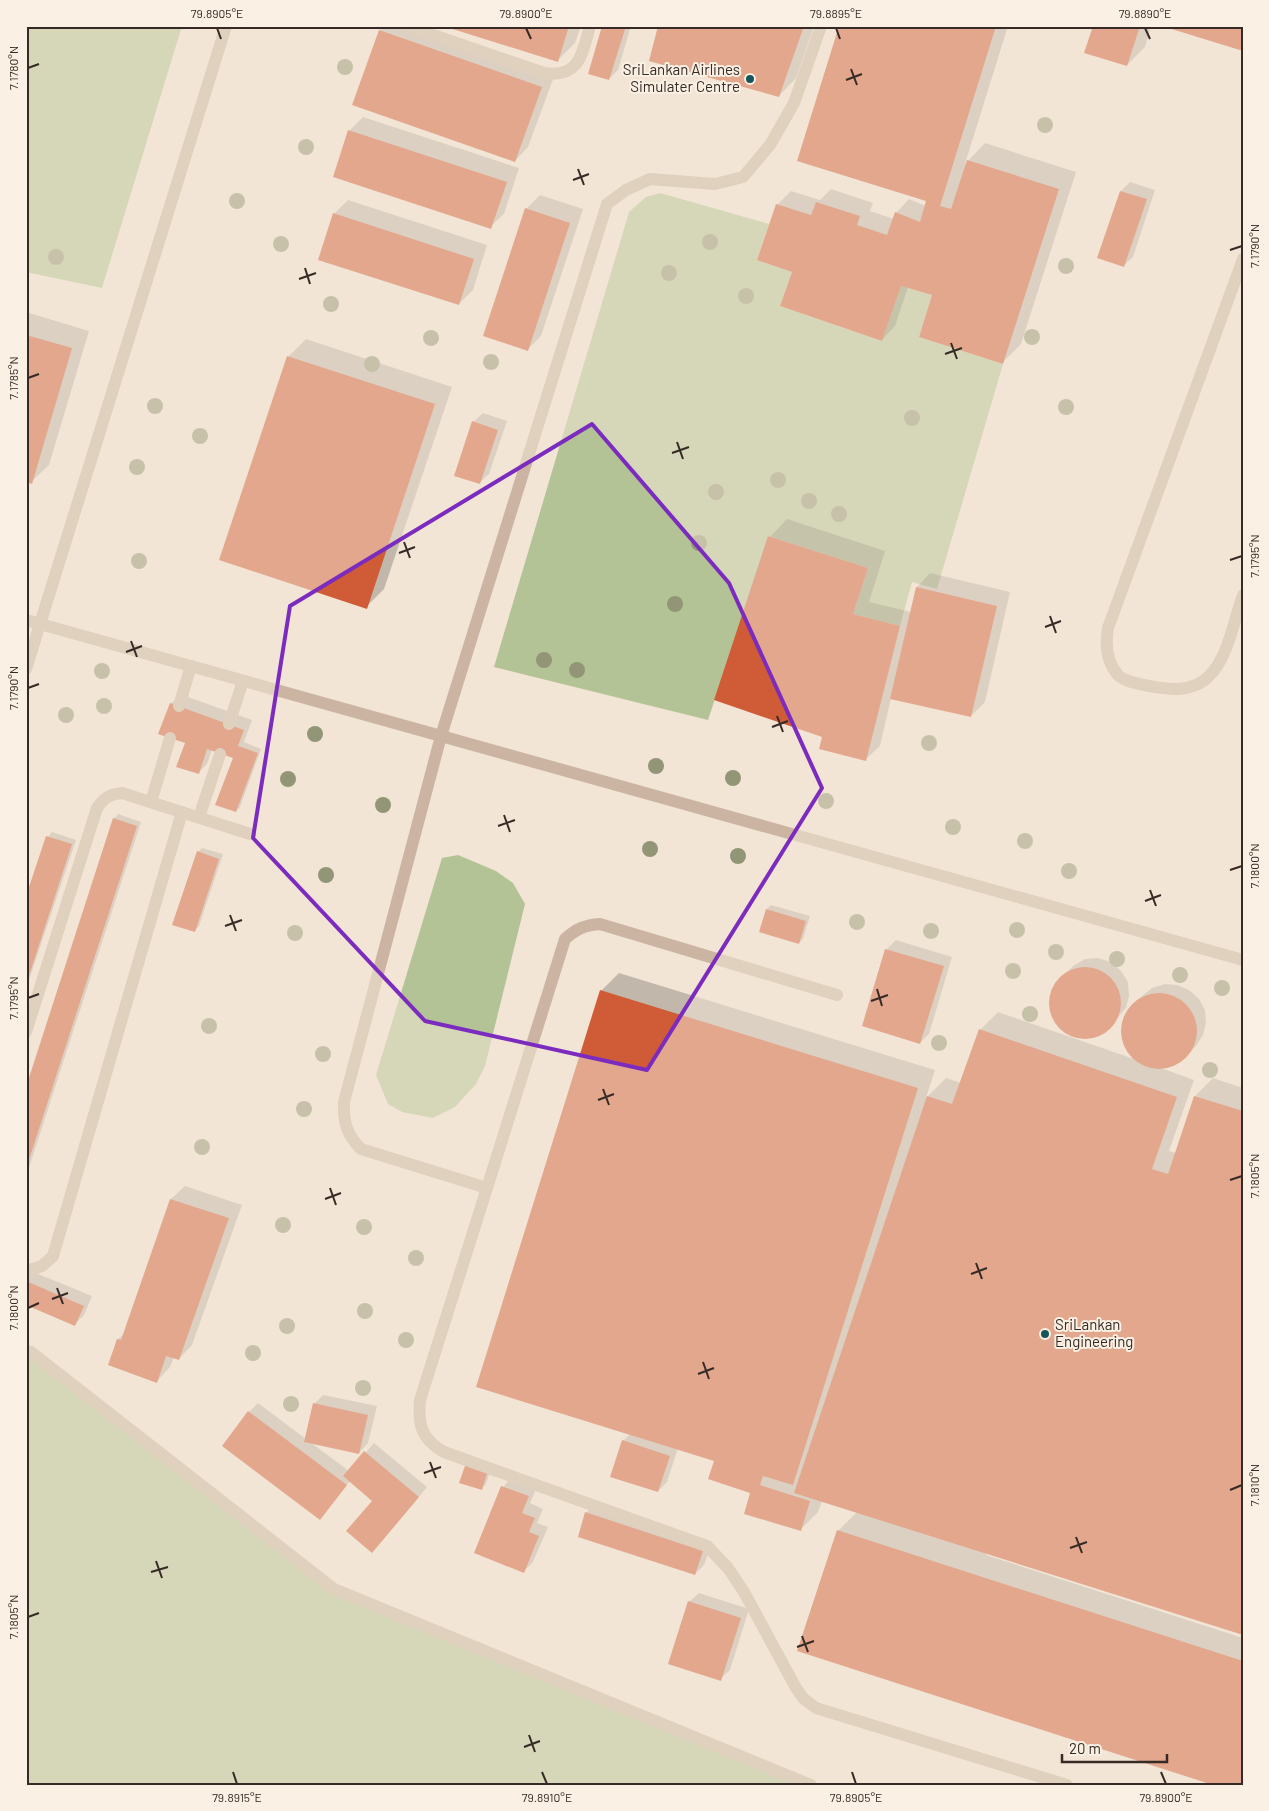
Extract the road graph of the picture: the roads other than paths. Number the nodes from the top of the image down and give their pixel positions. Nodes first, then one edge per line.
1 (226, 26) edge
2 (407, 26) edge
3 (590, 26) edge
4 (821, 26) edge
5 (1243, 259) edge
6 (1243, 595) edge
7 (26, 620) edge
8 (40, 624) junction
9 (191, 666) junction
10 (26, 669) edge
11 (243, 681) junction
12 (179, 706) dead end
13 (229, 724) dead end
14 (442, 736) junction
15 (170, 738) dead end
16 (220, 754) dead end
17 (151, 802) junction
18 (182, 812) junction
19 (199, 818) junction
20 (250, 834) dead end
21 (1243, 960) edge
22 (836, 995) dead end
23 (26, 1032) edge
24 (487, 1188) junction
25 (26, 1272) edge
26 (26, 1351) edge
27 (811, 1785) edge
28 (1067, 1785) edge

1 - 8 lane
2 - 3 lane
4 - 14 lane
5 - 6 lane
7 - 8 lane
8 - 9 lane
8 - 10 lane
9 - 11 lane
9 - 12 lane
11 - 13 lane
11 - 14 lane
14 - 21 lane
14 - 24 lane
15 - 17 lane
16 - 19 lane
17 - 18 lane
17 - 23 lane
18 - 19 lane
18 - 25 lane
19 - 20 lane
22 - 24 lane
24 - 28 lane
26 - 27 lane

